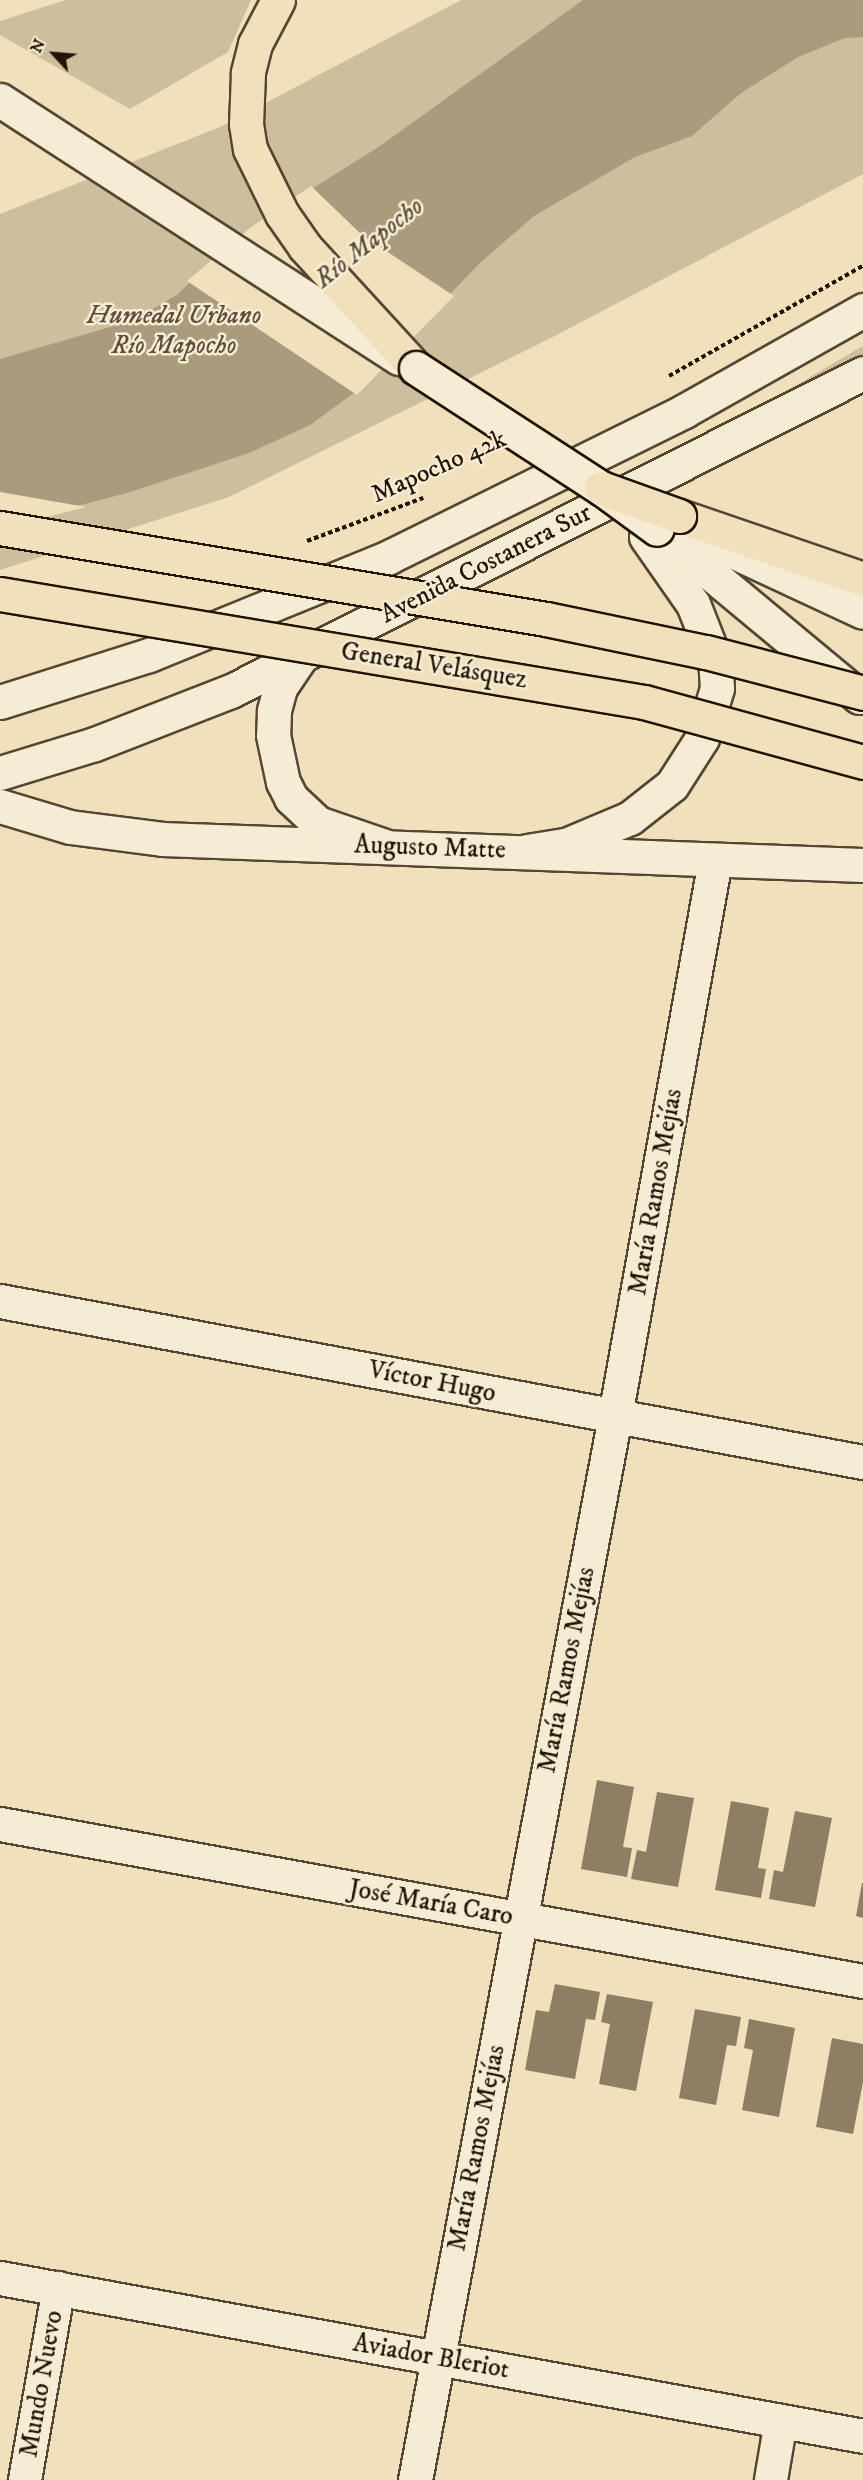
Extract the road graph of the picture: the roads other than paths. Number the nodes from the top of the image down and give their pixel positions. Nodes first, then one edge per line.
1 (278, 0) edge
2 (0, 100) edge
3 (863, 310) edge
4 (416, 368) junction
5 (863, 374) edge
6 (601, 488) joint
7 (663, 526) junction
8 (0, 528) edge
9 (863, 579) edge
10 (0, 594) edge
11 (863, 612) edge
12 (300, 658) junction
13 (863, 693) edge
14 (863, 700) edge
15 (0, 702) edge
16 (863, 762) edge
17 (0, 773) edge
18 (0, 806) edge
19 (385, 846) junction
20 (527, 851) junction
21 (715, 860) junction
22 (863, 865) edge
23 (0, 1301) edge
24 (615, 1416) junction
25 (863, 1462) edge
26 (0, 1824) edge
27 (521, 1919) junction
28 (863, 1981) edge
29 (0, 2278) edge
30 (59, 2289) junction
31 (438, 2358) junction
32 (781, 2421) junction
33 (863, 2436) edge
34 (25, 2480) edge
35 (415, 2480) edge
36 (771, 2480) edge

1 - 4 highway
2 - 4 street
3 - 15 street, Avenida Costanera Sur
4 - 6 street, bridge
5 - 12 street, Avenida Costanera Sur
6 - 7 highway, bridge
7 - 9 highway
7 - 11 street
7 - 14 street
7 - 20 street
8 - 13 highway, bridge
10 - 16 highway, General Velásquez, bridge
12 - 17 street, Avenida Costanera Sur
12 - 19 street
18 - 19 street, Augusto Matte
19 - 20 street, Augusto Matte
20 - 21 street, Augusto Matte
21 - 22 street, Augusto Matte
21 - 24 street, María Ramos Mejías
23 - 24 street, Víctor Hugo
24 - 25 street, Víctor Hugo
24 - 27 street, María Ramos Mejías
26 - 27 street, José María Caro
27 - 28 street, José María Caro
27 - 31 street, María Ramos Mejías
29 - 30 street, Aviador Bleriot
30 - 31 street, Aviador Bleriot
30 - 34 street, Mundo Nuevo
31 - 32 street, Aviador Bleriot
31 - 35 street, María Ramos Mejías
32 - 33 street, Aviador Bleriot
32 - 36 street

